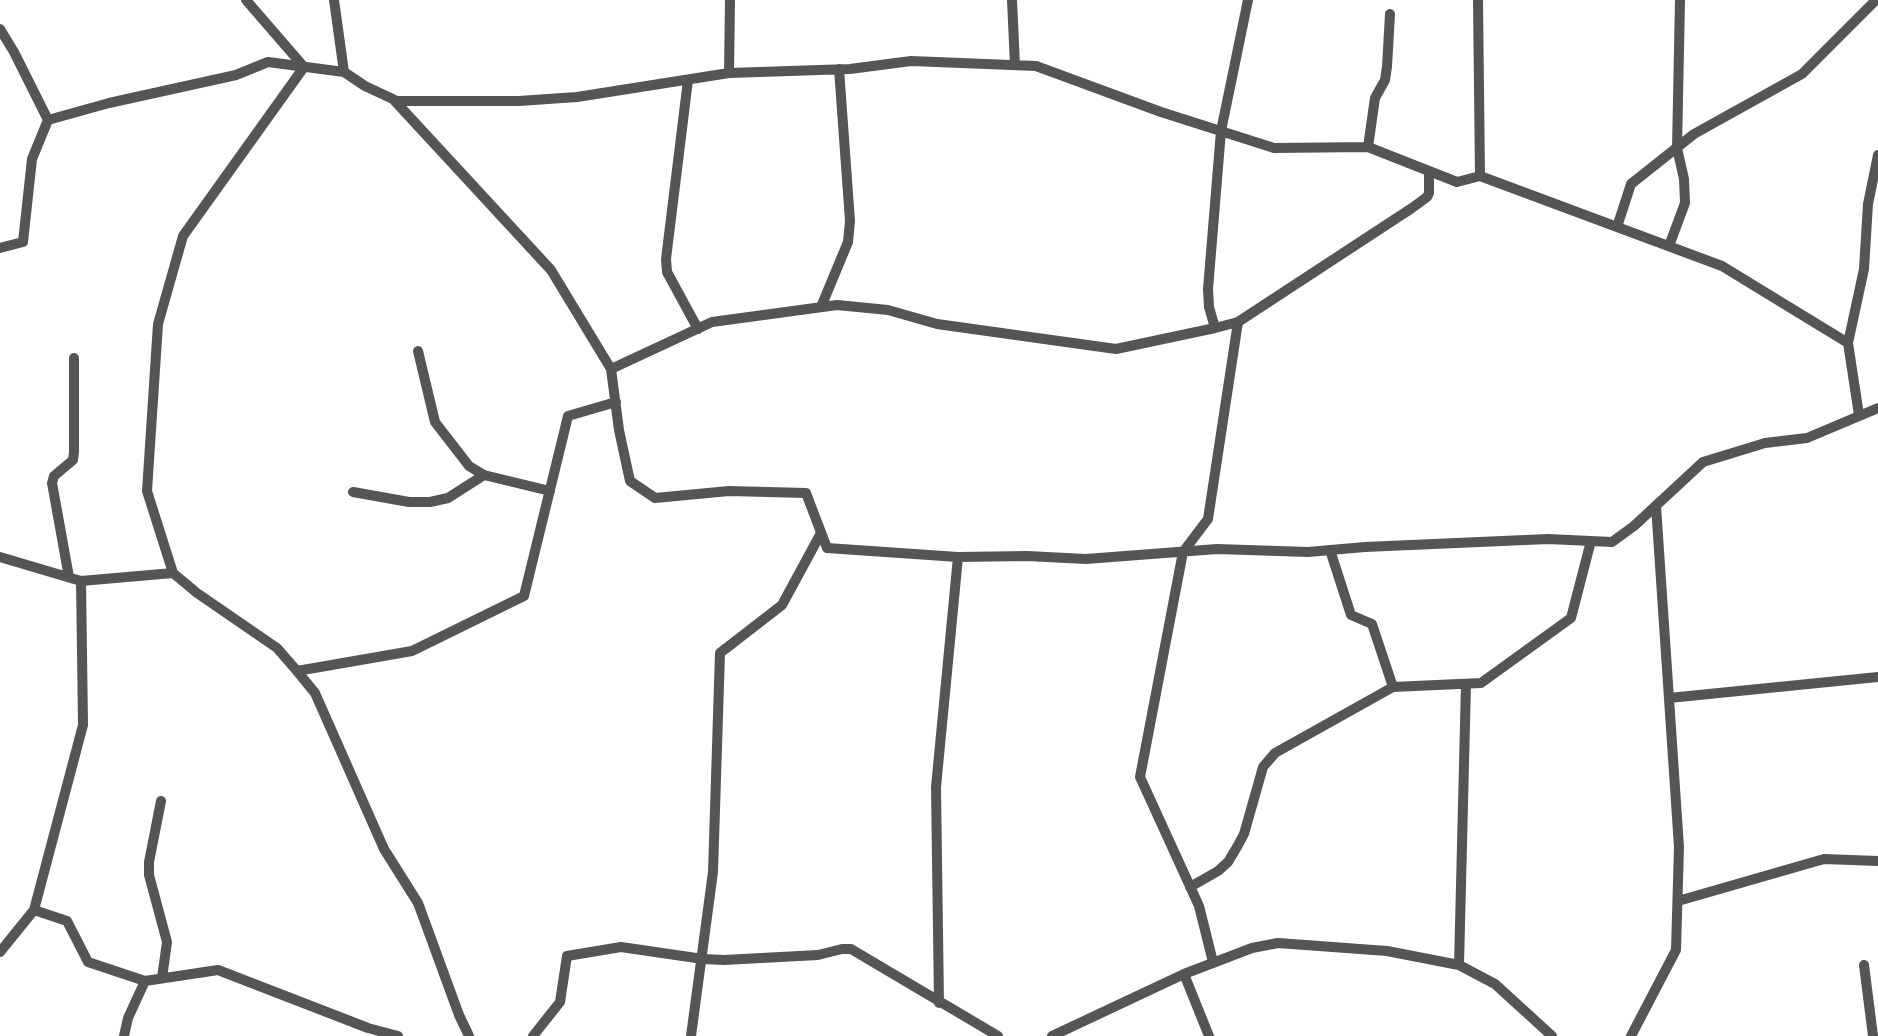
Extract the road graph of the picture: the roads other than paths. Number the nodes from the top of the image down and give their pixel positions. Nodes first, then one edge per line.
1 (246, 0) edge
2 (334, 0) edge
3 (730, 0) edge
4 (1012, 0) edge
5 (1248, 0) edge
6 (1478, 0) edge
7 (1680, 0) edge
8 (1876, 0) edge
9 (1390, 14) dead end
10 (0, 30) edge
11 (3, 43) edge
12 (304, 66) junction
13 (1016, 66) junction
14 (839, 69) junction
15 (344, 72) junction
16 (729, 73) junction
17 (688, 80) junction
18 (392, 99) junction
19 (48, 120) junction
20 (1221, 132) junction
21 (1368, 147) junction
22 (1676, 148) junction
23 (1878, 155) edge
24 (1429, 170) junction
25 (1480, 176) junction
26 (1617, 227) junction
27 (1670, 246) junction
28 (0, 248) edge
29 (821, 307) junction
30 (1238, 322) junction
31 (1215, 328) junction
32 (698, 329) junction
33 (1848, 343) junction
34 (418, 351) dead end
35 (74, 358) dead end
36 (611, 369) junction
37 (616, 402) junction
38 (1878, 408) edge
39 (1859, 415) junction
40 (484, 475) junction
41 (550, 491) junction
42 (353, 492) dead end
43 (1656, 506) junction
44 (821, 533) junction
45 (1591, 541) junction
46 (1330, 550) junction
47 (1183, 552) junction
48 (0, 557) edge
49 (958, 557) junction
50 (173, 573) junction
51 (69, 577) junction
52 (81, 581) junction
53 (298, 671) junction
54 (1878, 677) edge
55 (1466, 684) junction
56 (1392, 686) junction
57 (1669, 698) junction
58 (161, 801) dead end
59 (1878, 861) edge
60 (1190, 887) junction
61 (1678, 901) junction
62 (34, 910) junction
63 (0, 952) edge
64 (703, 959) junction
65 (1213, 962) junction
66 (1459, 965) junction
67 (1864, 965) dead end
68 (1184, 974) junction
69 (162, 978) junction
70 (145, 981) junction
71 (939, 1003) junction
72 (124, 1036) edge
73 (398, 1036) edge
74 (469, 1036) edge
75 (533, 1036) edge
76 (691, 1036) edge
77 (998, 1036) edge
78 (1052, 1036) edge
79 (1209, 1036) edge
80 (1552, 1036) edge
81 (1631, 1036) edge
82 (1873, 1036) edge

1 - 12 street
2 - 15 street
3 - 16 street
4 - 13 street
5 - 20 street
6 - 25 street
7 - 22 street
8 - 22 street
9 - 21 street
10 - 11 street
11 - 19 street
12 - 15 street
12 - 19 street
12 - 50 street
13 - 14 street
13 - 20 street
14 - 16 street
14 - 29 street
15 - 18 street
16 - 17 street
17 - 18 street
17 - 32 street
18 - 36 street
19 - 28 street
20 - 21 street
20 - 31 street
21 - 24 street
22 - 26 street
22 - 27 street
23 - 33 street
24 - 25 street
24 - 30 street
25 - 26 street
26 - 27 street
27 - 33 street
29 - 31 street
29 - 32 street
30 - 31 street
30 - 47 street
32 - 36 street
33 - 39 street
34 - 40 street
35 - 51 street
36 - 37 street
37 - 41 street
37 - 44 street
38 - 39 street
39 - 43 street
40 - 41 street
40 - 42 street
41 - 53 street
43 - 45 street
43 - 57 street
44 - 49 street
44 - 64 street
45 - 46 street
45 - 55 street
46 - 47 street
46 - 56 street
47 - 49 street
47 - 60 street
48 - 51 street
49 - 71 street
50 - 52 street
50 - 53 street
51 - 52 street
52 - 62 street
53 - 74 street
54 - 57 street
55 - 56 street
55 - 66 street
56 - 60 street
57 - 61 street
58 - 69 street
59 - 61 street
60 - 65 street
61 - 81 street
62 - 63 street
62 - 70 street
64 - 71 street
64 - 75 street
64 - 76 street
65 - 66 street
65 - 68 street
66 - 80 street
67 - 82 street
68 - 78 street
68 - 79 street
69 - 70 street
69 - 73 street
70 - 72 street
71 - 77 street

